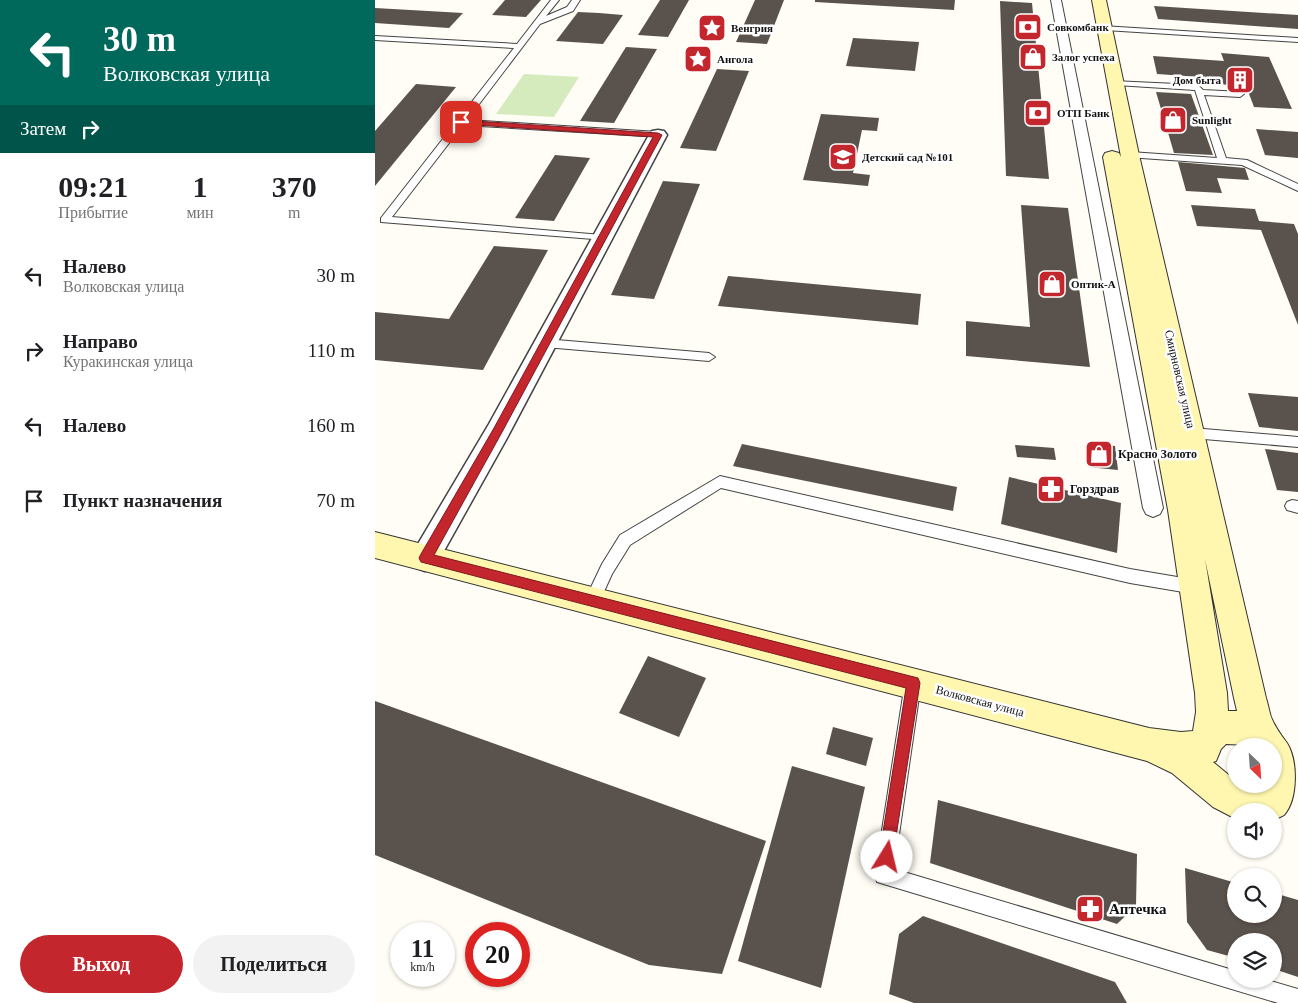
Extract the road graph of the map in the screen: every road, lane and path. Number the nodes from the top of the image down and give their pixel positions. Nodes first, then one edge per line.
1 (555, 0) edge
2 (576, 0) edge
3 (1056, 0) edge
4 (1100, 13) edge
5 (539, 22) junction
6 (375, 38) edge
7 (1298, 40) edge
8 (520, 46) junction
9 (1298, 48) edge
10 (1116, 83) junction
11 (1199, 92) junction
12 (1240, 94) dead end
13 (461, 122) junction
14 (658, 135) joint
15 (1130, 155) junction
16 (1222, 160) junction
17 (1298, 188) edge
18 (602, 238) junction
19 (545, 343) junction
20 (709, 357) dead end
21 (1193, 433) junction
22 (1298, 442) edge
23 (1153, 508) dead end
24 (375, 545) edge
25 (425, 558) junction
26 (1195, 587) junction
27 (592, 602) junction
28 (913, 683) junction
29 (1258, 738) edge
30 (1265, 738) edge
31 (1206, 741) junction
32 (1149, 746) junction
33 (1217, 787) junction
34 (1272, 793) edge
35 (1298, 999) edge

1 - 5 lane
2 - 5 lane
3 - 23 street
4 - 7 lane
4 - 9 lane
4 - 10 main road, Смирновская улица
4 - 26 main road, Смирновская улица
5 - 8 lane
6 - 8 lane
8 - 13 lane
10 - 11 lane
10 - 15 main road, Смирновская улица
11 - 12 lane
11 - 16 lane
13 - 14 lane
13 - 18 lane
14 - 18 street
15 - 16 lane
15 - 21 main road, Смирновская улица
16 - 17 lane
18 - 19 street
19 - 20 lane
19 - 25 street
21 - 22 lane
21 - 30 main road, Смирновская улица
24 - 25 main road, Волковская улица
25 - 27 main road, Волковская улица
26 - 27 lane
26 - 31 main road, Смирновская улица
27 - 28 main road, Волковская улица
28 - 32 main road, Волковская улица
28 - 35 lane
29 - 31 main road, Волковская улица
31 - 32 main road, Волковская улица
31 - 33 main road, Волковская улица
32 - 33 main road, Волковская улица
33 - 34 main road, Волковская улица

